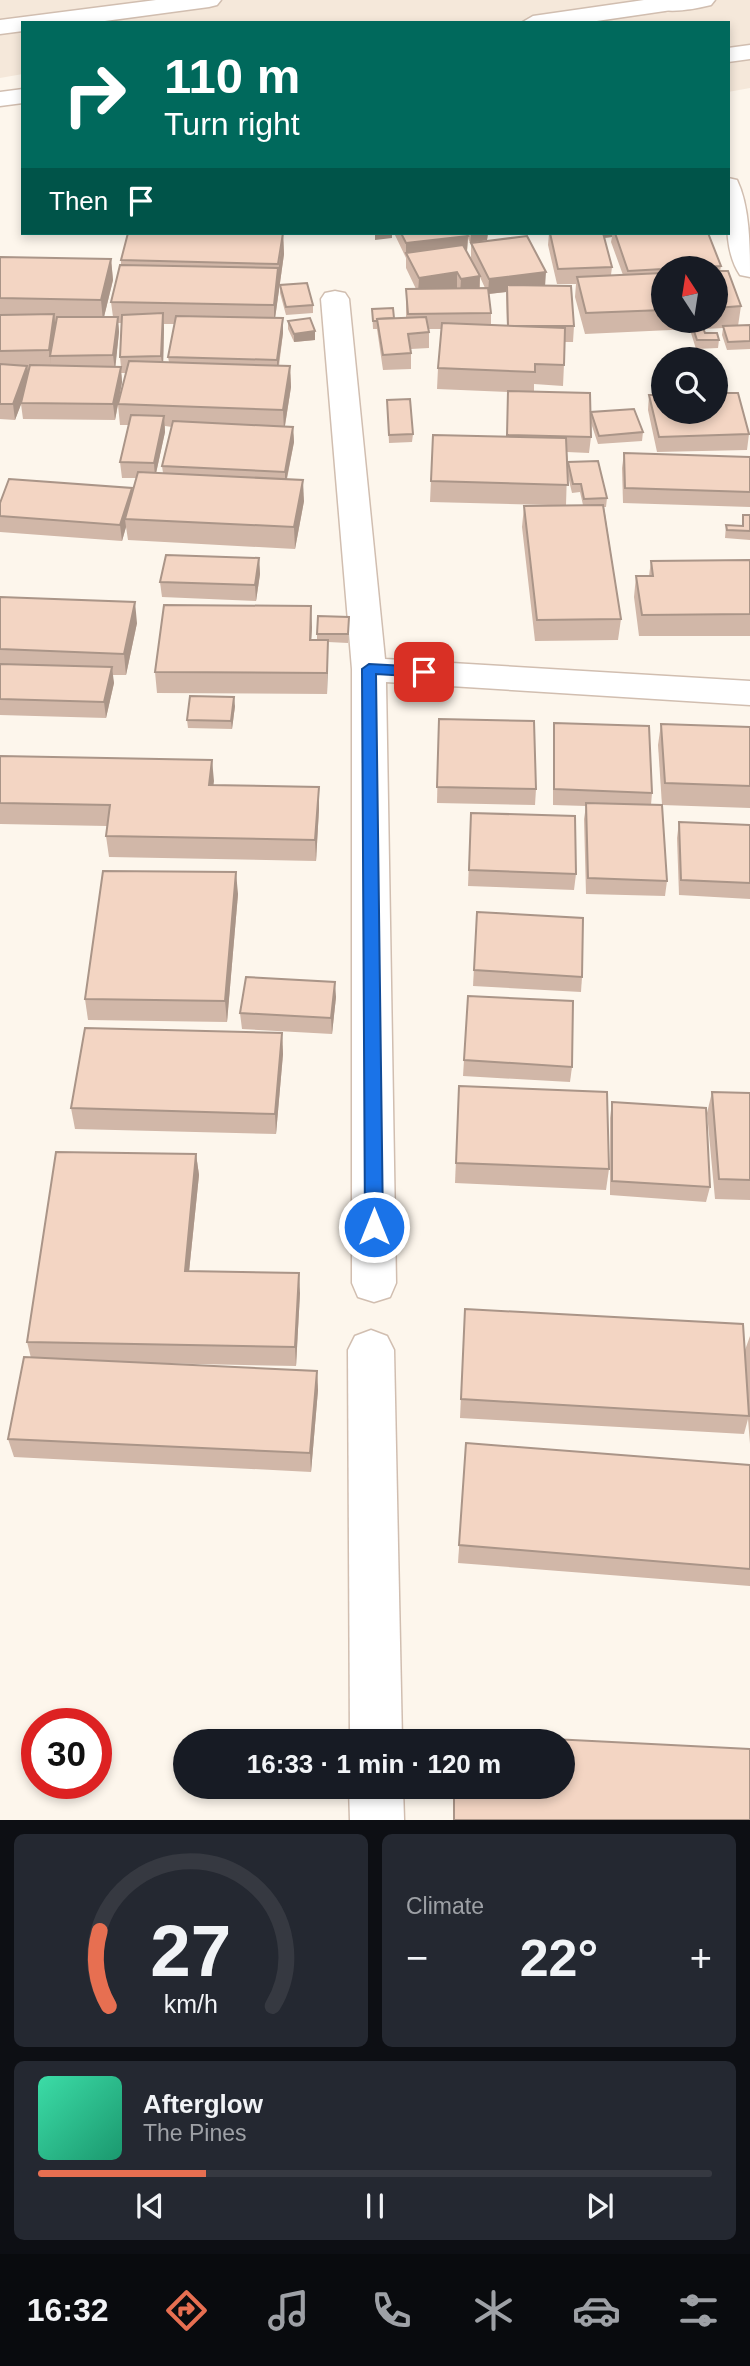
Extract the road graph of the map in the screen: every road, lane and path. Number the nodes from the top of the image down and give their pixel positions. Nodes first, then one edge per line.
1 (209, 0) edge
2 (703, 0) edge
3 (668, 9) edge
4 (50, 21) edge
5 (552, 21) edge
6 (21, 24) edge
7 (0, 27) edge
8 (750, 52) edge
9 (730, 55) edge
10 (21, 96) edge
11 (0, 99) edge
12 (730, 193) edge
13 (750, 266) edge
14 (335, 299) dead end
15 (369, 669) junction
16 (750, 692) edge
17 (374, 1283) dead end
18 (371, 1350) dead end
19 (376, 1729) edge
20 (376, 1799) edge
21 (377, 1820) edge

1 - 4 street
2 - 3 street
3 - 5 street
6 - 7 street
8 - 9 street
10 - 11 street
12 - 13 street
14 - 15 street
15 - 16 street
15 - 17 street
18 - 19 street
20 - 21 street

